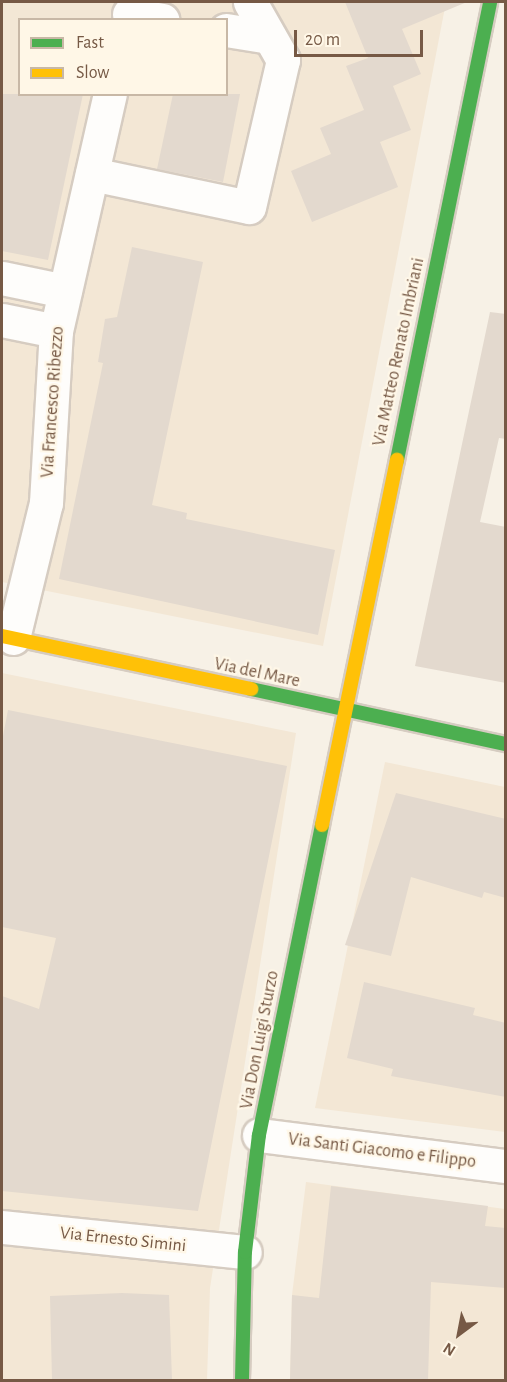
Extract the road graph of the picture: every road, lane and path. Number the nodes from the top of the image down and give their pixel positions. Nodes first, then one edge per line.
1 (250, 2) edge
2 (490, 2) edge
3 (130, 12) edge
4 (154, 18) edge
5 (228, 30) edge
6 (269, 37) junction
7 (110, 96) edge
8 (92, 174) junction
9 (2, 278) edge
10 (65, 291) junction
11 (2, 321) edge
12 (56, 331) junction
13 (7, 637) edge
14 (343, 710) junction
15 (506, 744) edge
16 (259, 1135) junction
17 (506, 1166) edge
18 (2, 1227) edge
19 (245, 1252) junction
20 (242, 1380) edge

1 - 6 street
2 - 14 street, Via Matteo Renato Imbriani
3 - 4 street
5 - 6 street
6 - 8 street
7 - 8 street, Via Francesco Ribezzo
8 - 10 street, Via Francesco Ribezzo
9 - 10 street
10 - 12 street, Via Francesco Ribezzo
11 - 12 street
12 - 13 street, Via Francesco Ribezzo
13 - 14 street, Via del Mare
14 - 15 street, Via del Mare
14 - 16 street, Via Don Luigi Sturzo
16 - 17 street, Via Santi Giacomo e Filippo
16 - 19 street, Via Don Luigi Sturzo
18 - 19 street, Via Ernesto Simini
19 - 20 street, Via Don Luigi Sturzo

